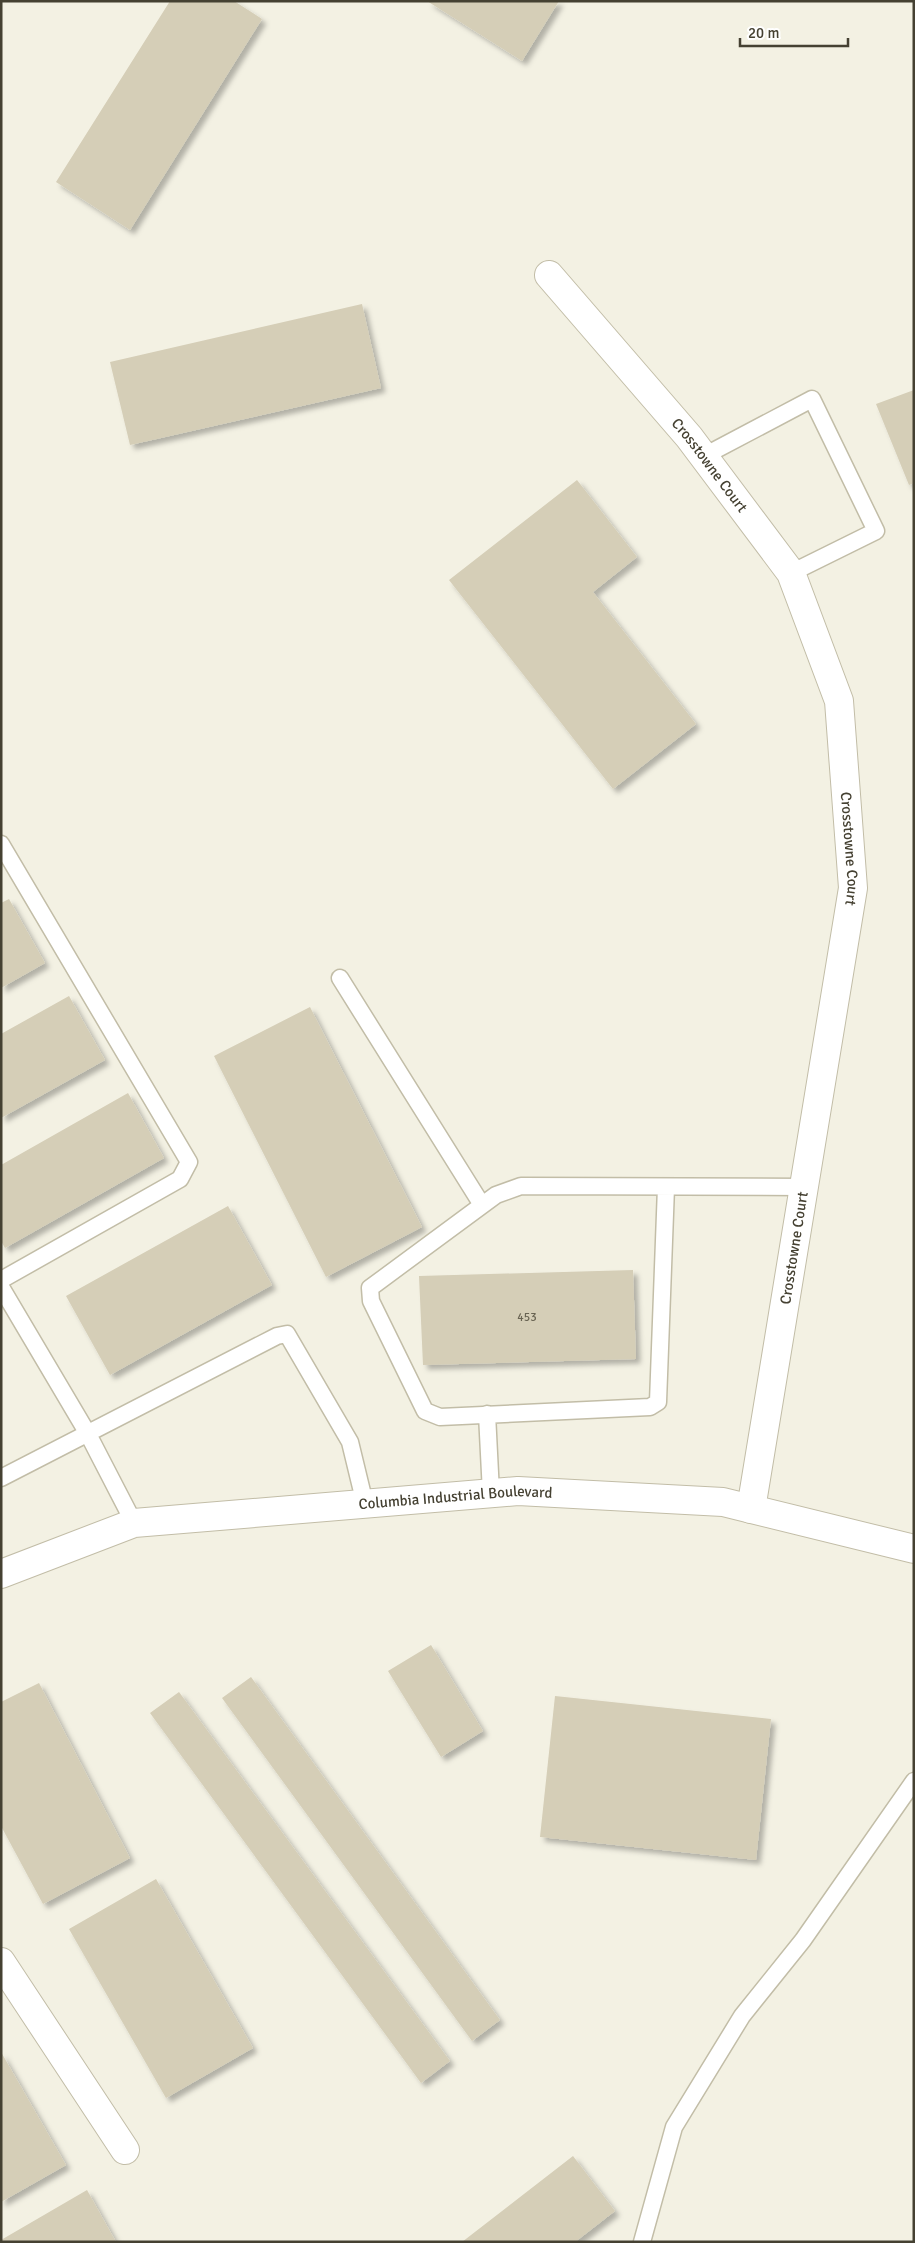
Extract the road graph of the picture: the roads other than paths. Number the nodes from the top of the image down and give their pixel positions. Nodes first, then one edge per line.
1 (549, 275) dead end
2 (704, 456) junction
3 (791, 572) junction
4 (1, 844) edge
5 (340, 978) dead end
6 (666, 1187) junction
7 (804, 1187) junction
8 (482, 1205) junction
9 (1, 1280) edge
10 (1, 1287) edge
11 (487, 1414) junction
12 (88, 1434) junction
13 (1, 1478) edge
14 (491, 1493) junction
15 (365, 1504) junction
16 (751, 1509) junction
17 (134, 1523) junction
18 (914, 1549) edge
19 (1, 1574) edge
20 (914, 1781) edge
21 (1, 1962) edge
22 (125, 2150) dead end
23 (642, 2242) edge

1 - 2 street, Crosstowne Court
2 - 3 street, Crosstowne Court
2 - 3 lane
3 - 7 street, Crosstowne Court
4 - 9 lane
5 - 8 lane
6 - 7 lane
6 - 8 lane
6 - 11 lane
7 - 16 street, Crosstowne Court
8 - 11 lane
10 - 12 lane
11 - 14 lane
12 - 13 lane
12 - 15 lane
12 - 17 lane
14 - 15 street, Columbia Industrial Boulevard
14 - 16 street, Columbia Industrial Boulevard
15 - 17 street, Columbia Industrial Boulevard
16 - 18 street, Columbia Industrial Boulevard
17 - 19 street, Columbia Industrial Boulevard
20 - 23 lane
21 - 22 street

